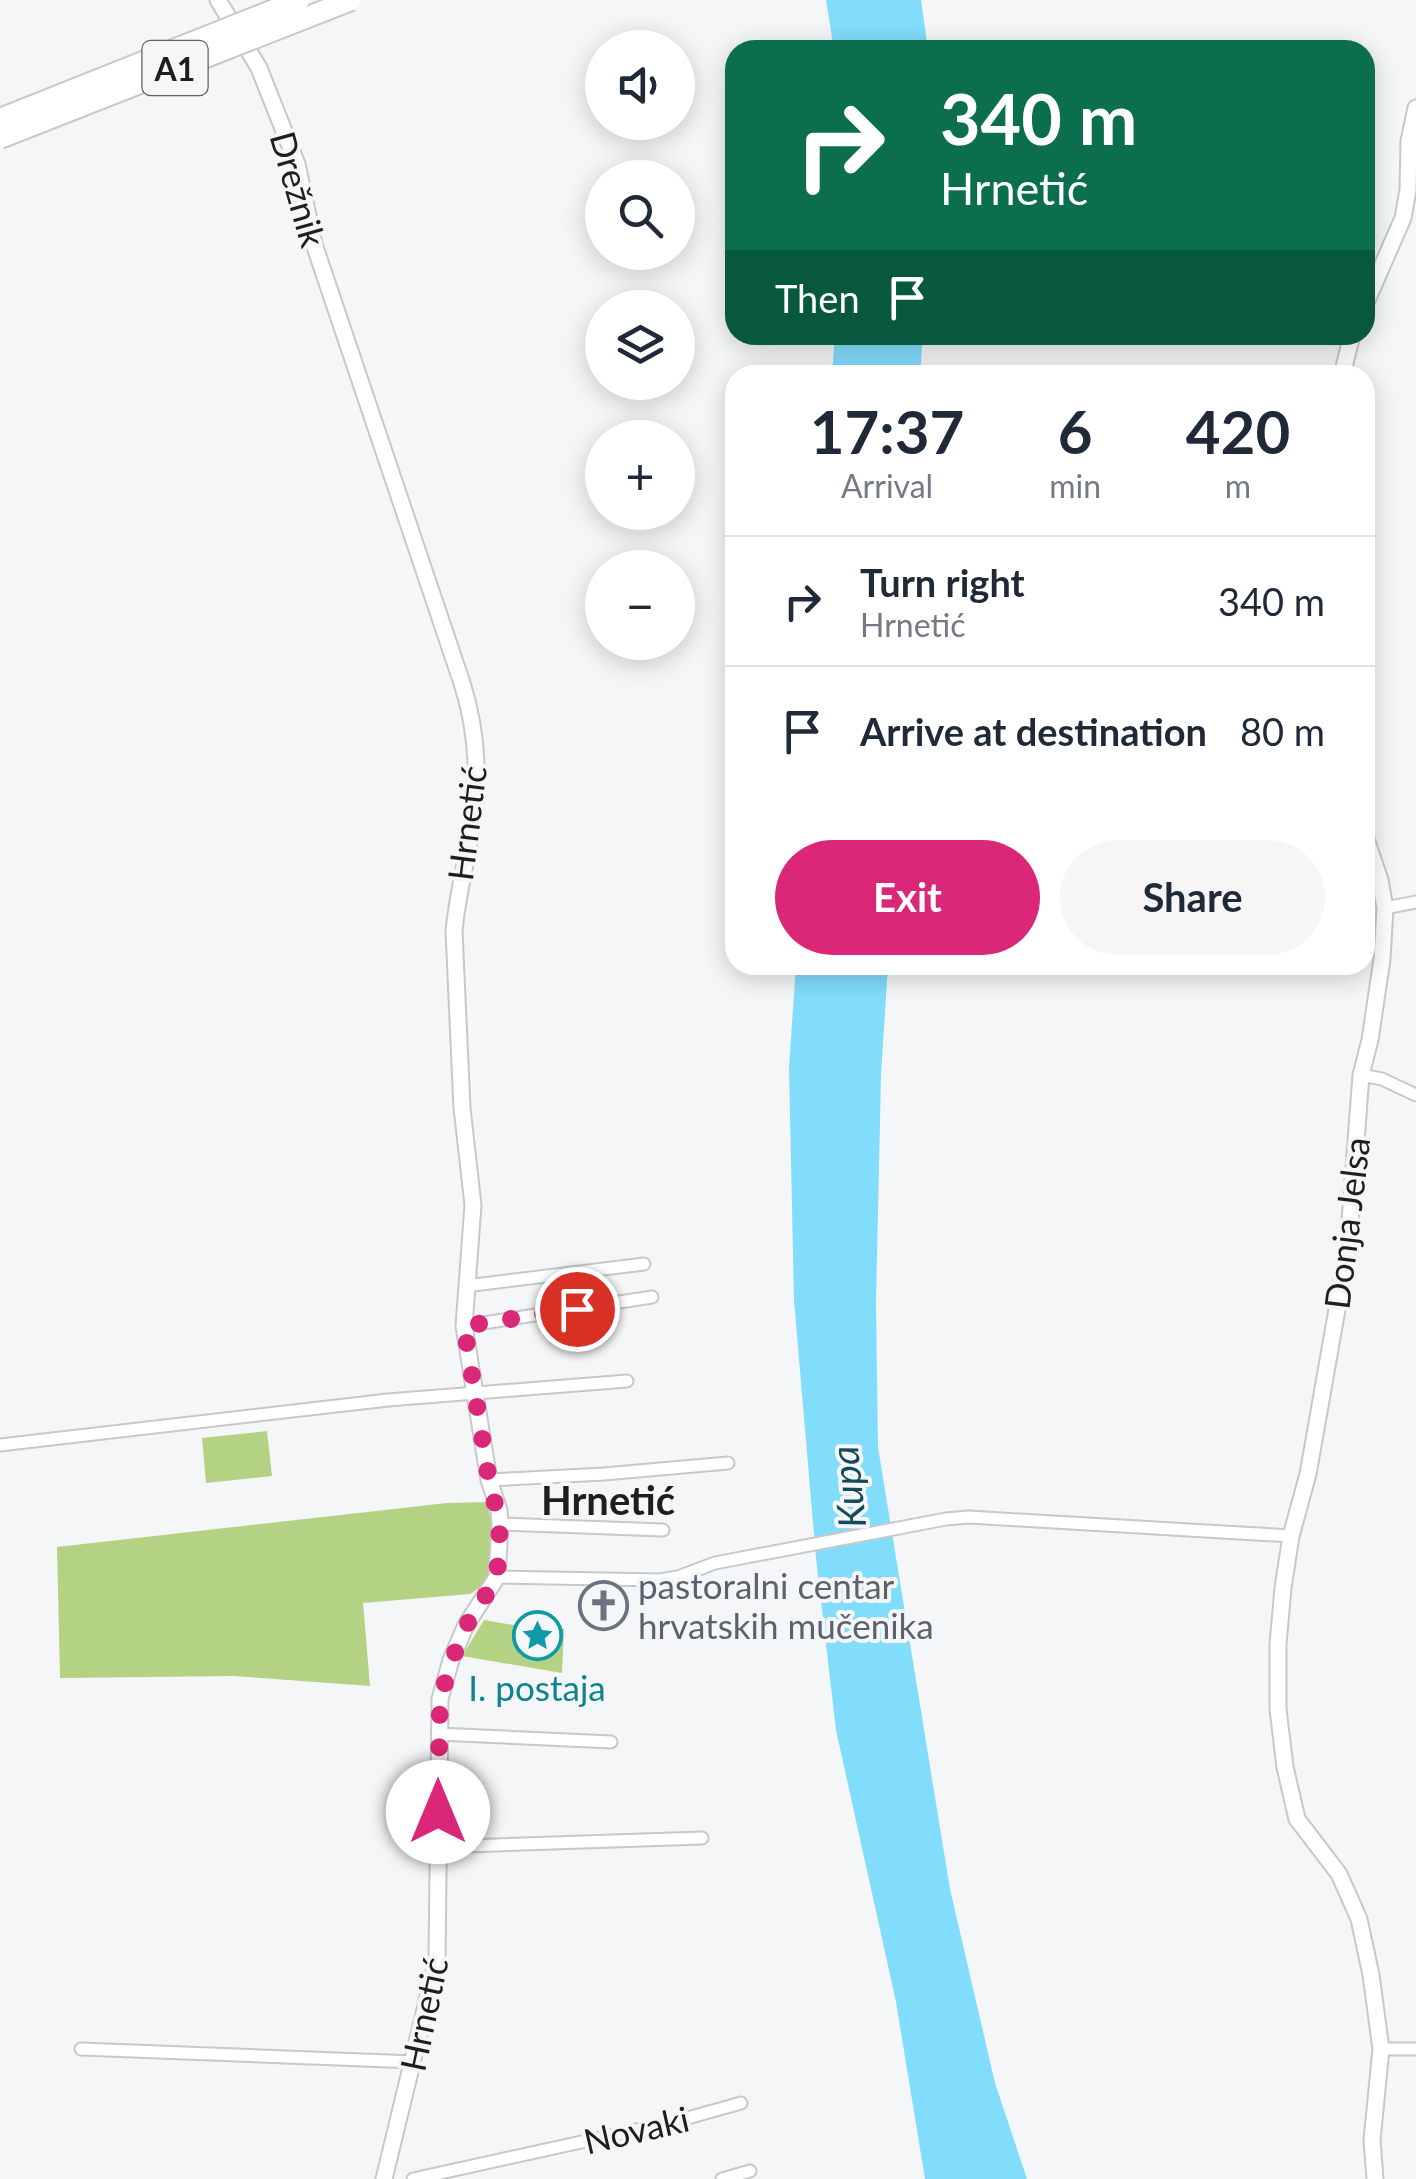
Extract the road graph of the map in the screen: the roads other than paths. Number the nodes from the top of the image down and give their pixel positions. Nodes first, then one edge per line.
1 (218, 0) edge
2 (299, 0) edge
3 (351, 0) edge
4 (1416, 108) edge
5 (0, 119) edge
6 (0, 138) edge
7 (1375, 281) edge
8 (347, 339) joint
9 (1375, 865) edge
10 (1416, 902) edge
11 (1386, 908) junction
12 (1362, 1074) junction
13 (1416, 1096) edge
14 (644, 1264) dead end
15 (466, 1286) junction
16 (652, 1297) dead end
17 (464, 1326) junction
18 (627, 1381) dead end
19 (474, 1394) junction
20 (0, 1445) edge
21 (728, 1463) dead end
22 (489, 1480) junction
23 (500, 1524) junction
24 (663, 1530) dead end
25 (1291, 1536) junction
26 (497, 1578) junction
27 (438, 1734) junction
28 (610, 1742) dead end
29 (702, 1838) dead end
30 (438, 1847) junction
31 (81, 2049) dead end
32 (1381, 2049) junction
33 (1416, 2049) edge
34 (414, 2062) junction
35 (742, 2103) dead end
36 (750, 2170) dead end
37 (384, 2179) edge
38 (414, 2179) edge
39 (722, 2179) edge
40 (1375, 2179) edge

1 - 8 street, Drežnik
2 - 5 highway, A1, bridge
3 - 6 highway, A1, bridge
4 - 7 street
8 - 15 street, Hrnetić
9 - 11 street, Donja Jelsa
10 - 11 street
11 - 12 street, Donja Jelsa
12 - 13 street
12 - 25 street, Donja Jelsa
14 - 15 street
15 - 17 street, Hrnetić
16 - 17 street
17 - 19 street, Hrnetić
18 - 19 street
19 - 20 street
19 - 22 street, Hrnetić
21 - 22 street
22 - 23 street, Hrnetić
23 - 24 street
23 - 26 street, Hrnetić
25 - 26 street
25 - 32 street, Donja Jelsa
26 - 27 street, Hrnetić
27 - 28 street
27 - 30 street, Hrnetić
29 - 30 street
30 - 34 street, Hrnetić
31 - 34 street
32 - 33 street
32 - 40 street, Donja Jelsa
34 - 37 street, Hrnetić
35 - 38 street, Novaki
36 - 39 street

